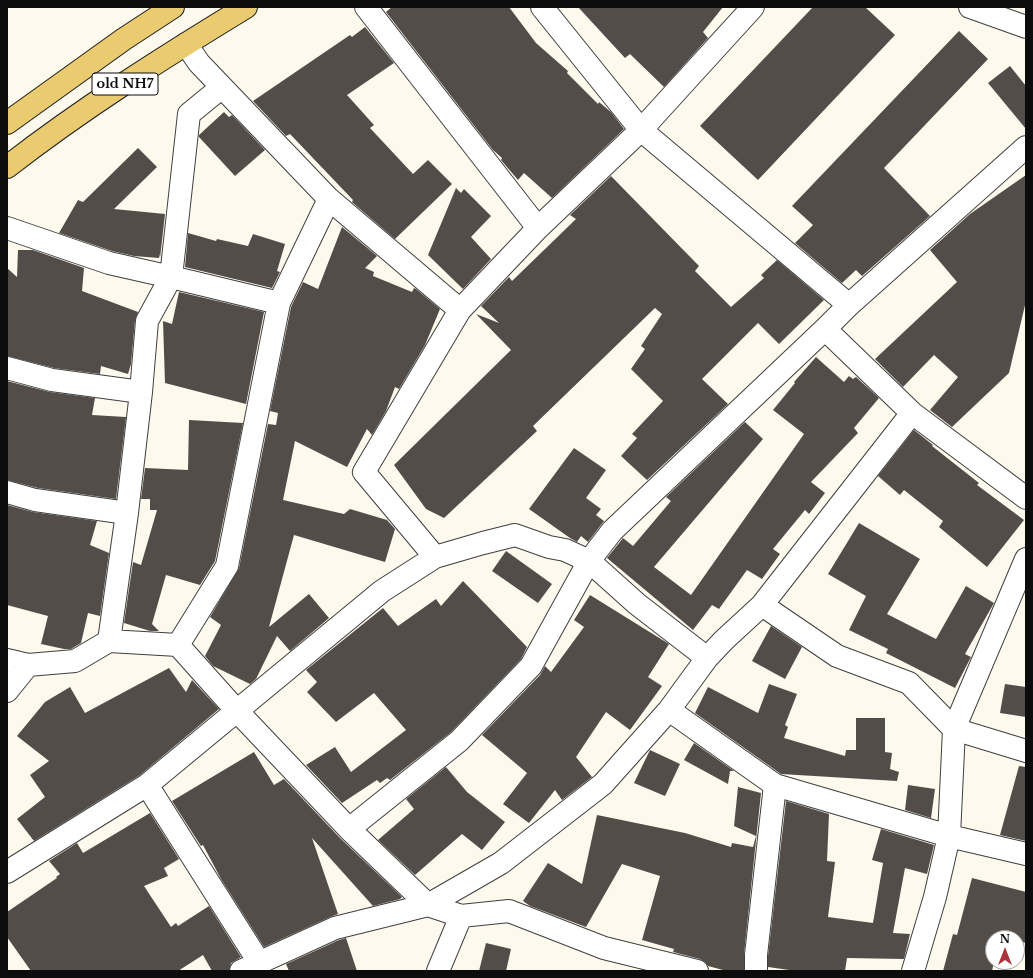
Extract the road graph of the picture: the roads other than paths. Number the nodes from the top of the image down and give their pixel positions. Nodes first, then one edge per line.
1 (173, 7) edge
2 (246, 7) edge
3 (366, 7) edge
4 (542, 7) edge
5 (753, 7) edge
6 (970, 7) edge
7 (1026, 27) edge
8 (186, 44) junction
9 (222, 87) junction
10 (7, 123) edge
11 (641, 130) junction
12 (1026, 147) edge
13 (7, 167) edge
14 (329, 199) junction
15 (7, 228) edge
16 (538, 228) junction
17 (171, 277) junction
18 (280, 303) junction
19 (849, 305) junction
20 (460, 310) junction
21 (825, 329) junction
22 (7, 368) edge
23 (141, 392) junction
24 (912, 413) junction
25 (7, 492) edge
26 (1026, 498) edge
27 (127, 514) junction
28 (435, 557) junction
29 (1026, 558) edge
30 (589, 561) junction
31 (762, 605) junction
32 (109, 641) junction
33 (178, 645) junction
34 (708, 658) junction
35 (7, 660) edge
36 (28, 666) junction
37 (7, 691) edge
38 (669, 710) junction
39 (237, 711) junction
40 (954, 729) junction
41 (1026, 751) edge
42 (147, 785) junction
43 (775, 785) junction
44 (349, 829) junction
45 (949, 836) junction
46 (1026, 854) edge
47 (7, 872) edge
48 (428, 905) junction
49 (461, 916) junction
50 (253, 968) edge
51 (438, 971) edge
52 (697, 971) edge
53 (756, 971) edge
54 (913, 971) edge

1 - 10 main road, Old NH7
2 - 8 main road, old NH7
3 - 16 street
4 - 11 street
5 - 11 street
6 - 7 street
8 - 9 street
8 - 13 main road, old NH7
9 - 14 street
9 - 17 street
11 - 16 street
11 - 19 street
12 - 19 street
14 - 18 street
14 - 20 street
15 - 17 street
16 - 20 street
17 - 18 street
17 - 23 street
18 - 33 street
19 - 21 street
20 - 28 street
21 - 24 street
21 - 30 street
22 - 23 street
23 - 27 street
24 - 26 street
24 - 31 street
25 - 27 street
27 - 32 street
28 - 30 street
28 - 39 street
29 - 40 street
30 - 34 street
30 - 44 street
31 - 34 street
31 - 40 street
32 - 33 street
32 - 36 street
33 - 39 street
34 - 38 street
35 - 36 street
36 - 37 street
38 - 43 street
38 - 48 street
39 - 42 street
39 - 44 street
40 - 41 street
40 - 45 street
42 - 47 street
42 - 50 street
43 - 45 street
43 - 53 street
44 - 48 street
45 - 46 street
45 - 54 street
48 - 49 street
48 - 50 street
49 - 51 street
49 - 52 street

